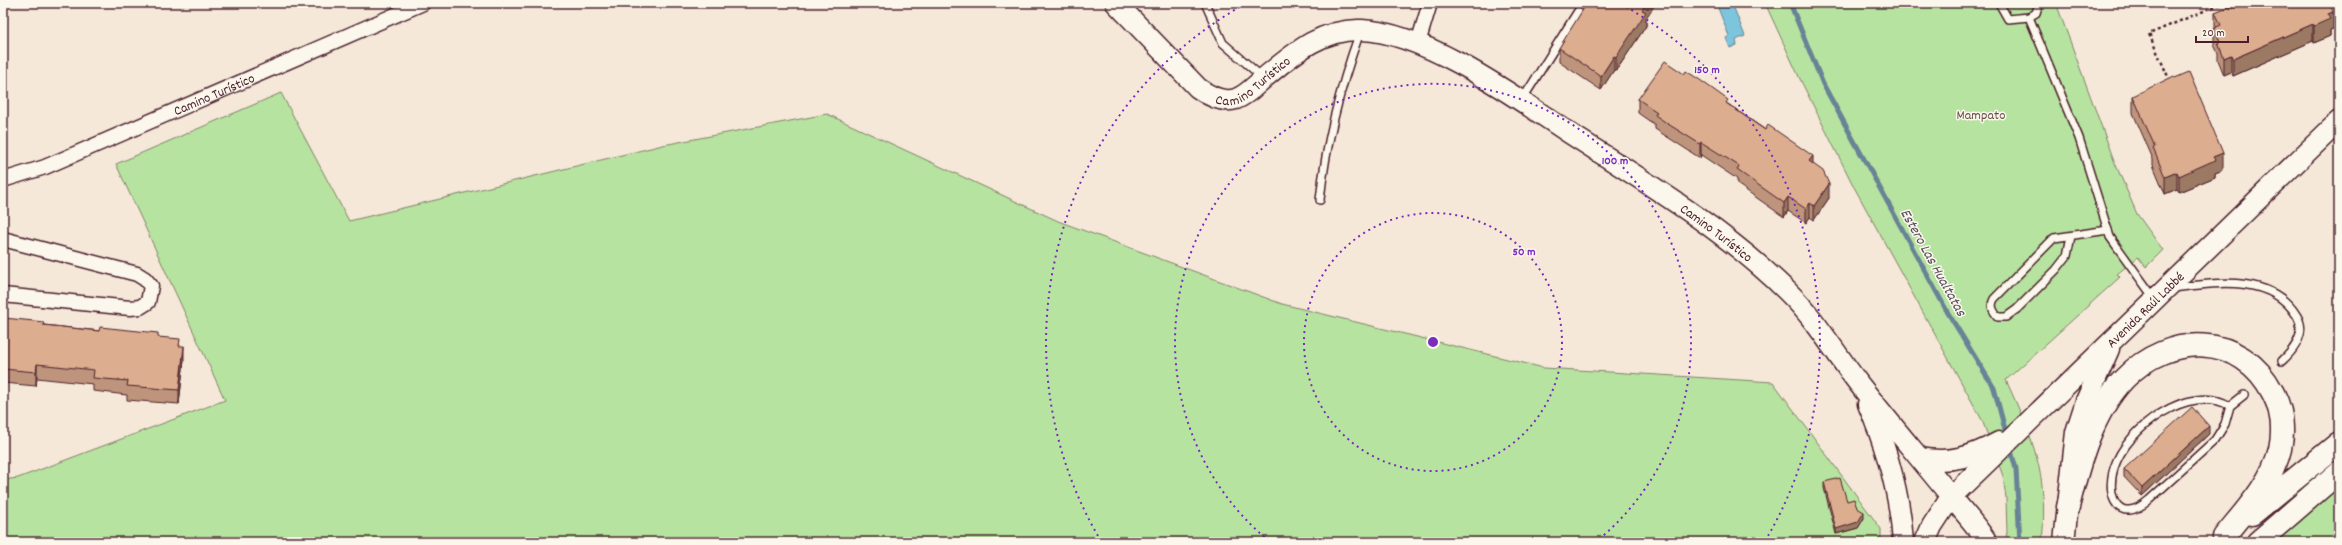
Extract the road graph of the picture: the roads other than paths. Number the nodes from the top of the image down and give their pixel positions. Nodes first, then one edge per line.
1 (423, 3) edge
2 (1116, 3) edge
3 (1205, 3) edge
4 (1430, 3) edge
5 (1999, 3) edge
6 (2039, 3) edge
7 (1578, 11) dead end
8 (2029, 17) junction
9 (1361, 30) junction
10 (1418, 43) junction
11 (1263, 79) junction
12 (1521, 102) junction
13 (2339, 121) edge
14 (3, 180) edge
15 (1320, 200) dead end
16 (2108, 230) junction
17 (2071, 236) junction
18 (3, 239) edge
19 (2161, 294) junction
20 (3, 295) edge
21 (2114, 340) junction
22 (2282, 361) dead end
23 (1858, 382) junction
24 (2244, 395) dead end
25 (2230, 406) junction
26 (2339, 443) edge
27 (1921, 458) junction
28 (1979, 461) junction
29 (2339, 472) edge
30 (1951, 497) junction
31 (2068, 507) junction
32 (1984, 538) edge
33 (2221, 540) edge
34 (1903, 542) edge
35 (1925, 542) edge
36 (2064, 542) edge
37 (2258, 542) edge

1 - 14 street, Camino Turístico
2 - 11 main road, Camino Turístico
3 - 11 lane
4 - 10 street
5 - 8 lane
6 - 8 lane
7 - 12 lane
8 - 16 lane
9 - 10 main road, Camino Turístico
9 - 11 main road, Camino Turístico
9 - 15 lane
10 - 12 main road, Camino Turístico
12 - 23 main road, Camino Turístico
13 - 19 main road, Avenida Raúl Labbé
16 - 17 lane
16 - 19 lane
17 - 17 lane
18 - 20 street
19 - 21 main road, Avenida Raúl Labbé
19 - 22 lane
21 - 28 main road, Avenida Raúl Labbé
21 - 31 main road
23 - 27 main road, Camino Turístico
23 - 34 main road
24 - 25 lane
25 - 25 lane
26 - 33 highway
27 - 28 main road
27 - 30 main road, Camino Turístico
28 - 30 main road, Avenida Raúl Labbé
29 - 37 highway
30 - 32 main road, Camino Turístico
30 - 35 main road, Avenida Raúl Labbé
31 - 33 highway
31 - 36 main road

